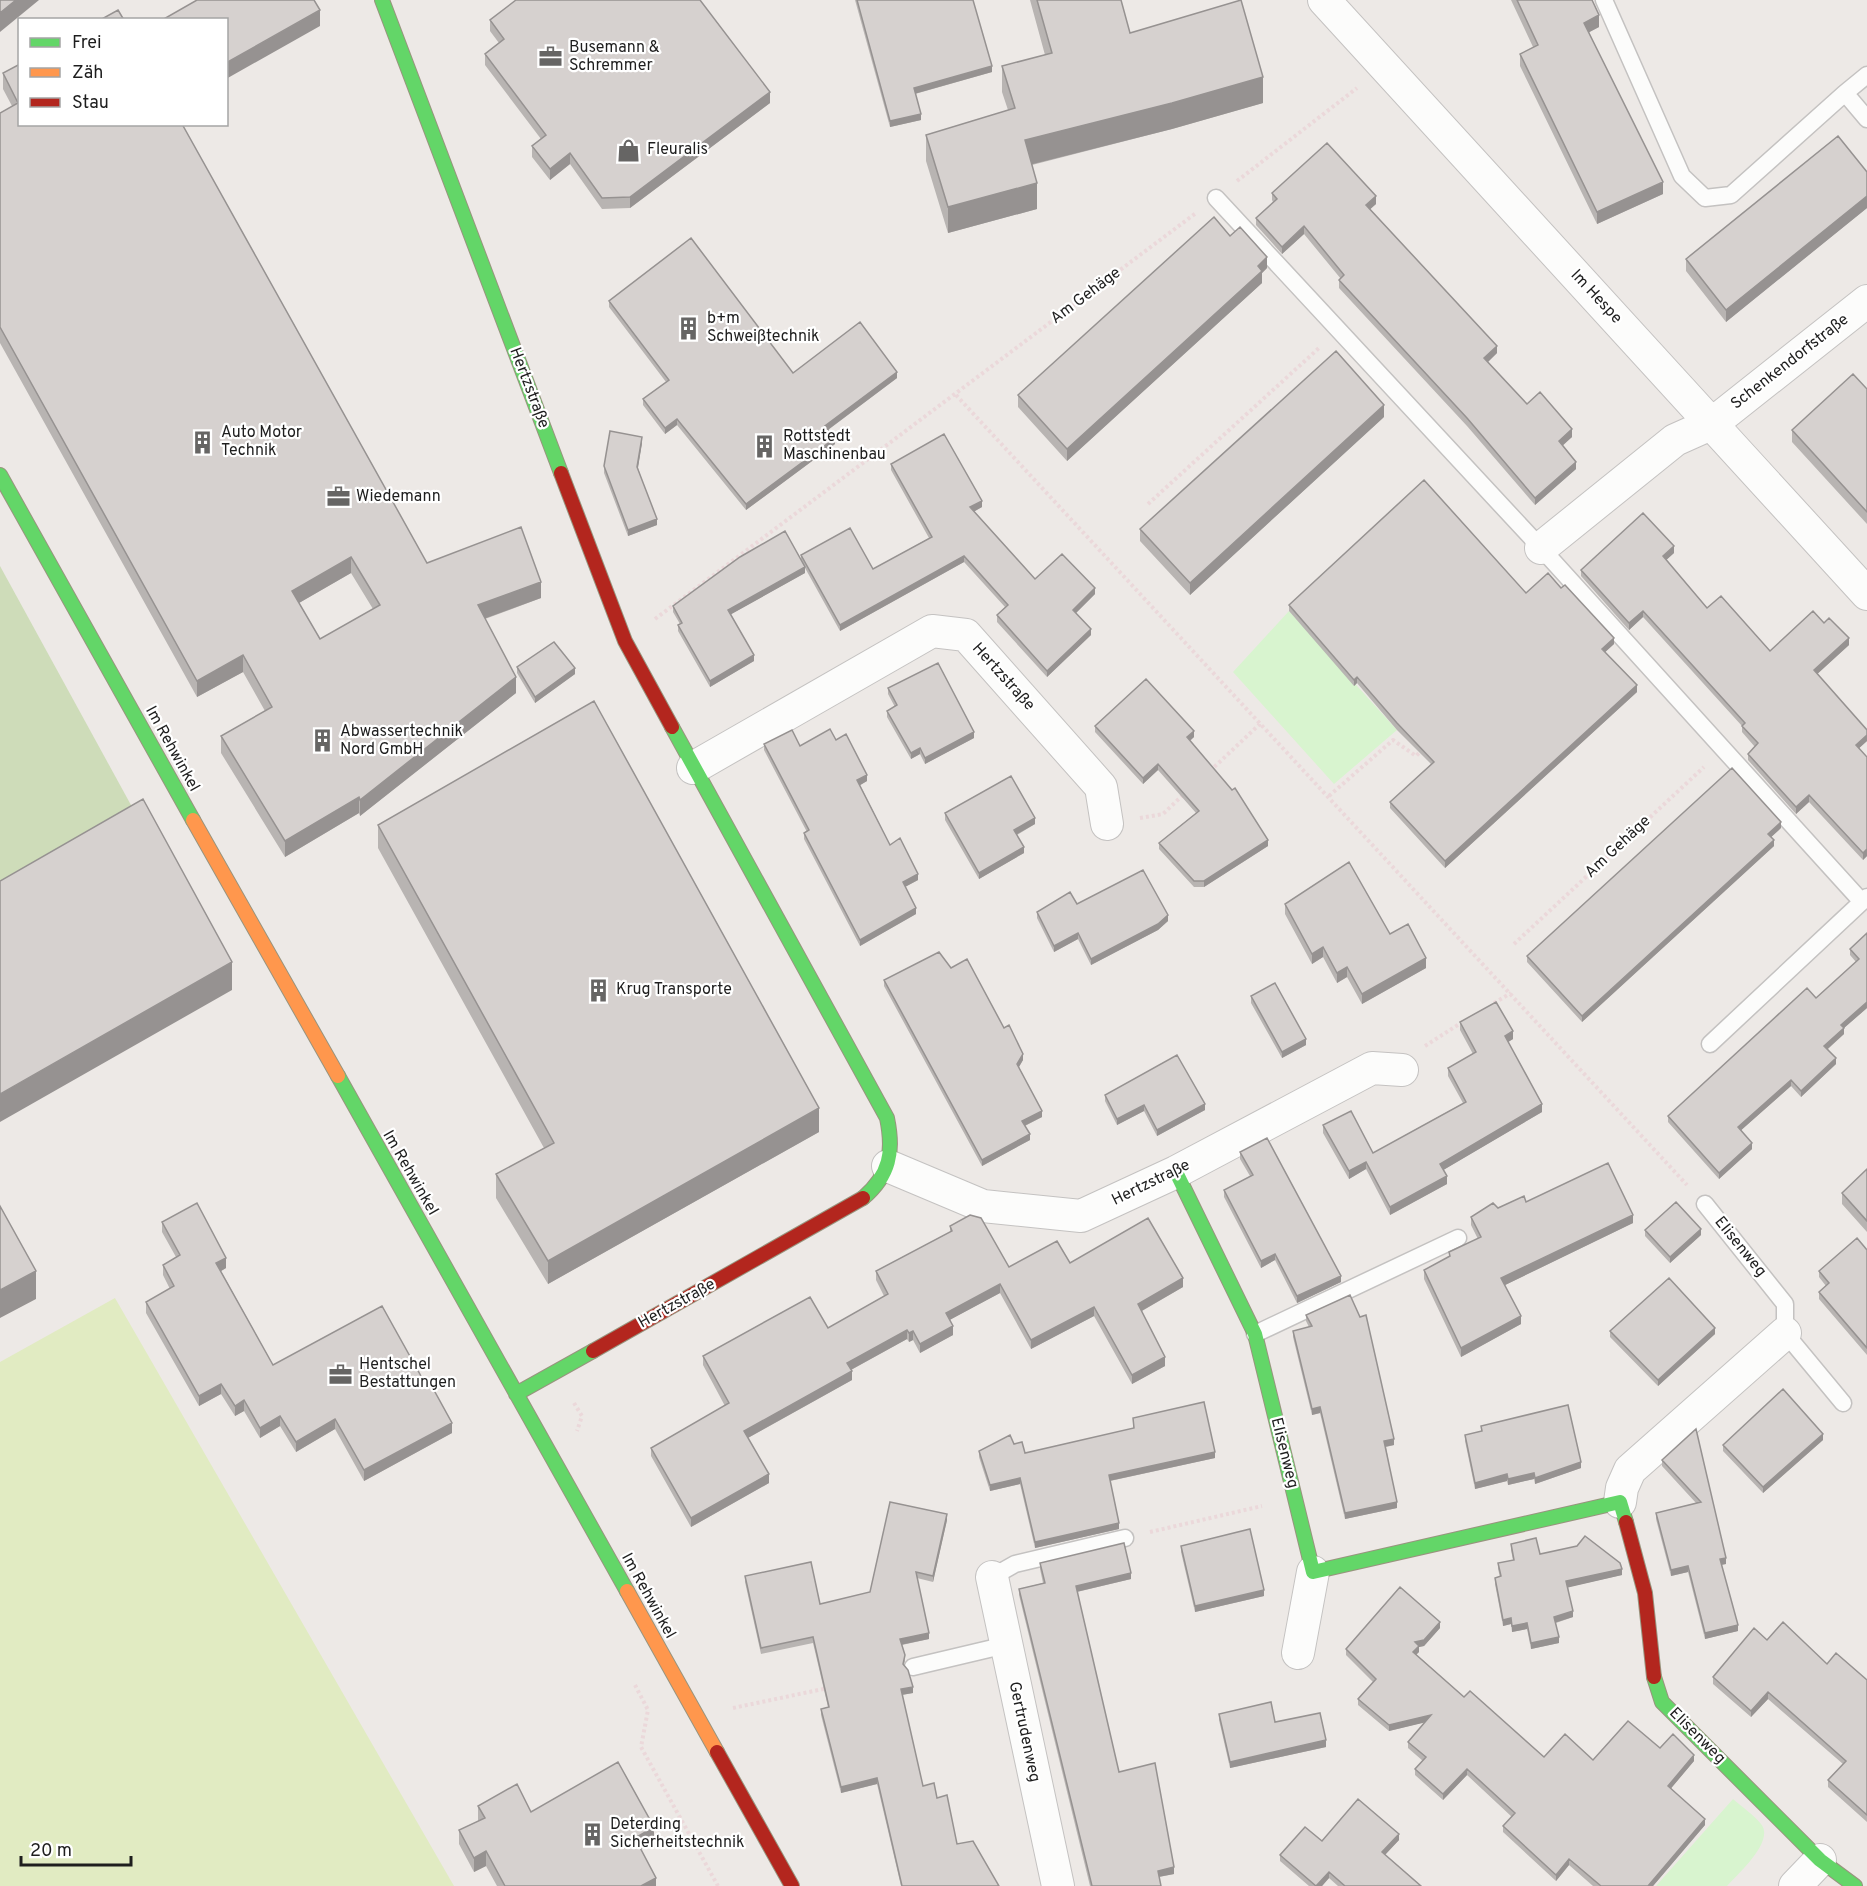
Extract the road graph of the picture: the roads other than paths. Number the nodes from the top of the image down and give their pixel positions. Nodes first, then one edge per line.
1 (382, 0) edge
2 (1324, 0) edge
3 (1604, 0) edge
4 (1867, 75) edge
5 (1845, 93) junction
6 (1867, 119) edge
7 (1216, 198) road end
8 (1867, 301) edge
9 (1713, 423) junction
10 (0, 475) edge
11 (1541, 548) junction
12 (1867, 594) edge
13 (693, 768) junction
14 (1107, 824) road end
15 (1864, 899) edge
16 (1710, 1044) dead end
17 (1402, 1070) road end
18 (888, 1166) junction
19 (1176, 1172) junction
20 (1705, 1204) road end
21 (1458, 1238) dead end
22 (1785, 1333) junction
23 (1255, 1334) junction
24 (516, 1394) junction
25 (1843, 1403) dead end
26 (1620, 1502) junction
27 (1125, 1538) road end
28 (1313, 1572) junction
29 (992, 1577) joint
30 (1006, 1645) junction
31 (1298, 1653) dead end
32 (913, 1667) dead end
33 (1820, 1860) junction
34 (792, 1886) edge
35 (1058, 1886) edge
36 (1795, 1886) edge
37 (1855, 1886) edge

1 - 13 street, Hertzstraße
2 - 9 street, Im Hespe
3 - 5 lane
4 - 5 lane
5 - 6 lane
7 - 11 lane
8 - 9 street, Schenkendorfstraße
9 - 11 street
9 - 12 street, Im Hespe
10 - 24 street, Im Rehwinkel
11 - 15 lane
13 - 14 street, Hertzstraße
13 - 18 street, Hertzstraße
15 - 16 lane
17 - 19 street, Hertzstraße
18 - 19 street, Hertzstraße
18 - 24 street, Hertzstraße
19 - 23 street, Elisenweg
20 - 22 lane, Elisenweg
21 - 23 lane
22 - 25 lane
22 - 26 street
23 - 28 street, Elisenweg
24 - 34 street, Im Rehwinkel
26 - 28 street
26 - 33 street, Elisenweg
27 - 29 lane
28 - 31 street, Elisenweg
29 - 30 street, Gertrudenweg
30 - 32 lane
30 - 35 street, Gertrudenweg
33 - 36 street
33 - 37 street, Elisenweg

